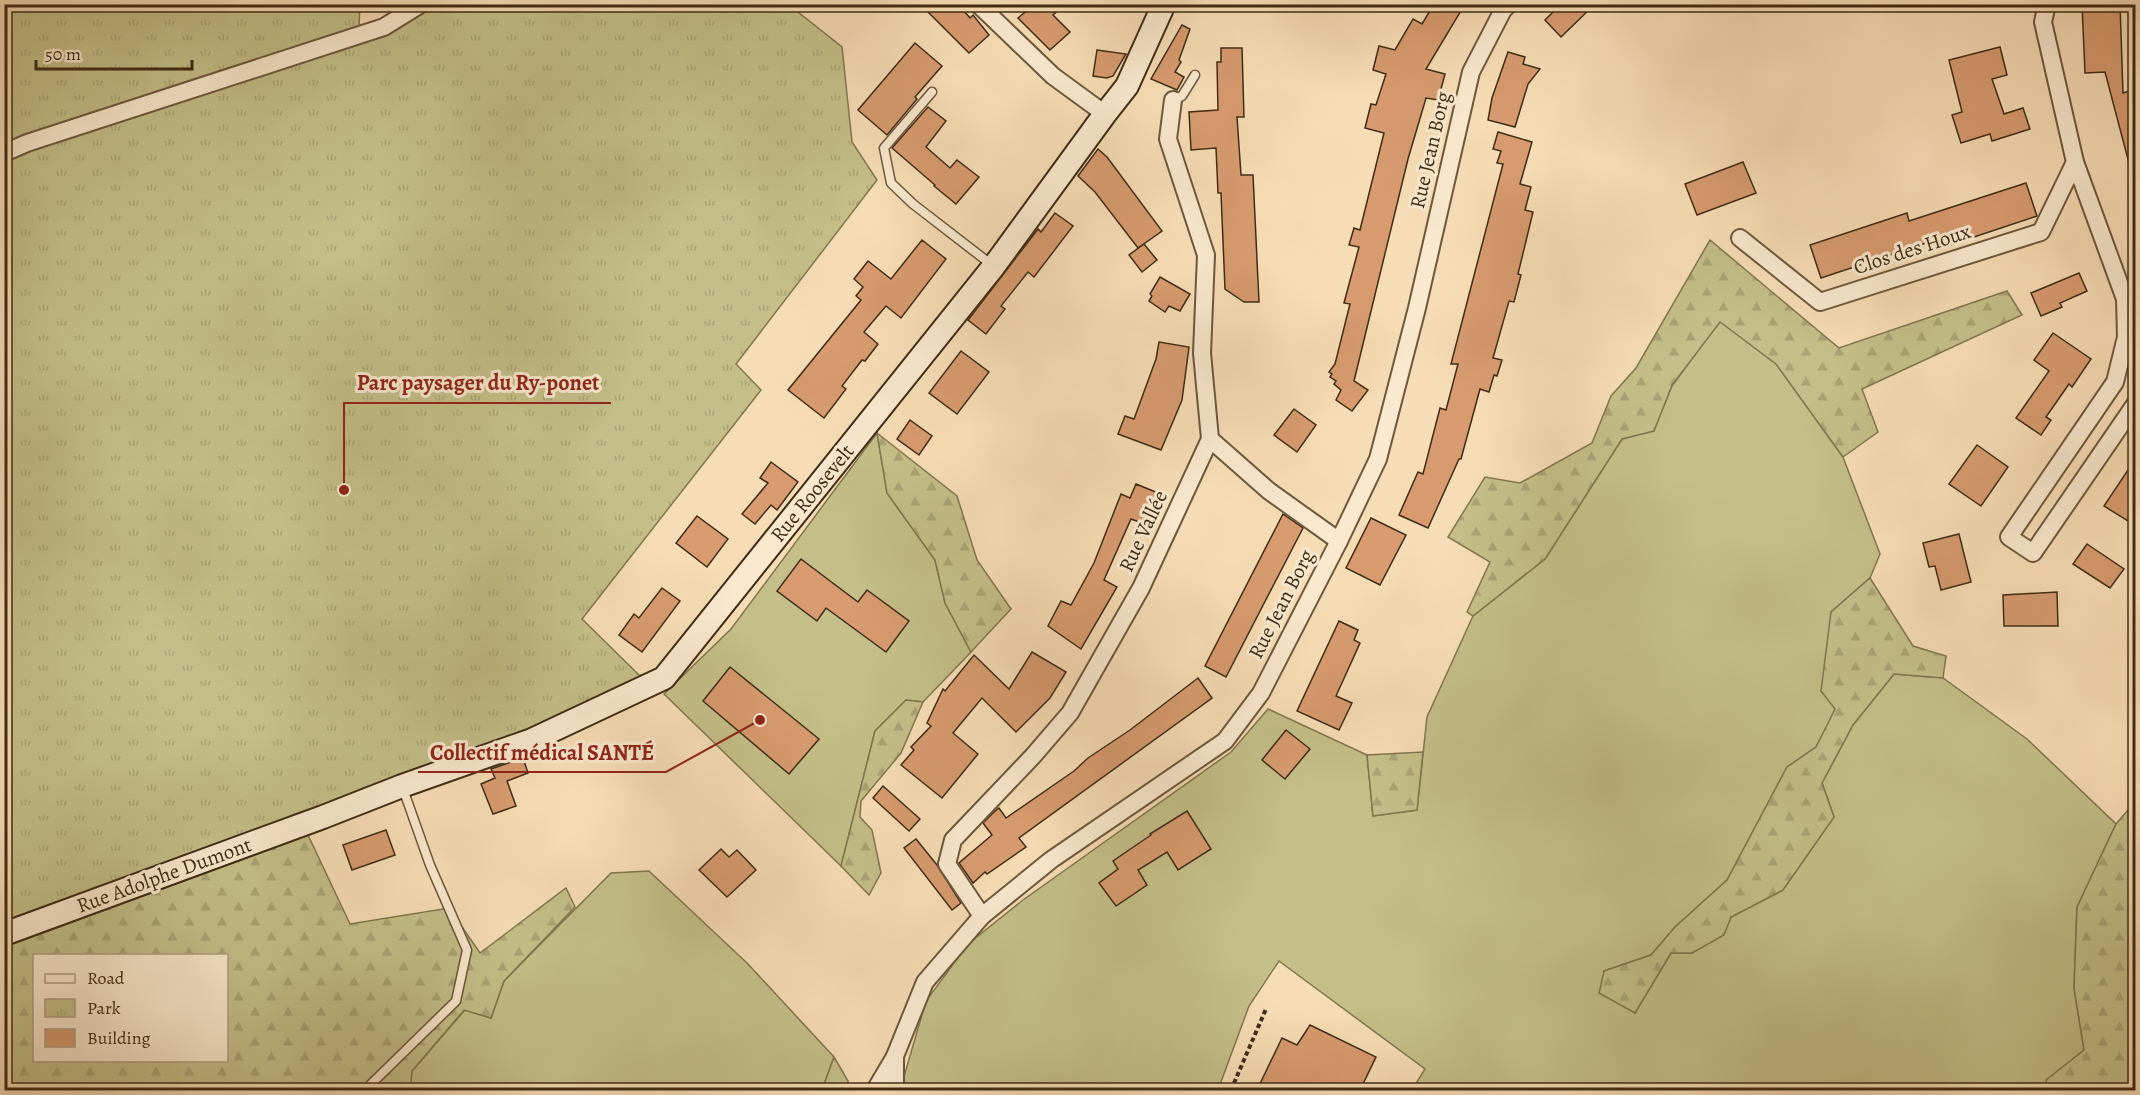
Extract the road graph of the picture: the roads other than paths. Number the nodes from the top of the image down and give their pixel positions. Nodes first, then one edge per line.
1 (421, 4) edge
2 (978, 4) edge
3 (1164, 4) edge
4 (1509, 4) edge
5 (2047, 4) edge
6 (1195, 75) dead end
7 (932, 92) dead end
8 (1173, 100) joint
9 (1105, 114) junction
10 (4, 153) edge
11 (2075, 162) junction
12 (1740, 238) dead end
13 (994, 266) junction
14 (2136, 403) edge
15 (1210, 439) junction
16 (1339, 541) junction
17 (402, 786) junction
18 (323, 817) joint
19 (982, 916) junction
20 (4, 934) edge
21 (895, 1056) junction
22 (365, 1090) edge
23 (875, 1090) edge
24 (896, 1090) edge

1 - 10 street
2 - 9 street
3 - 9 main road, Rue Roosevelt
4 - 16 street, Rue Jean Borg
5 - 11 street
6 - 8 lane
7 - 13 lane
8 - 15 street, Rue Vallée
9 - 13 main road, Rue Roosevelt
11 - 12 street, Clos des Houx
11 - 14 street
13 - 17 main road, Rue Roosevelt
15 - 16 street
15 - 19 street, Rue Vallée
16 - 19 street, Rue Jean Borg
17 - 18 main road, Rue Roosevelt
17 - 22 lane
18 - 20 main road, Rue Adolphe Dumont
19 - 21 street, Rue Jean Borg
21 - 23 street
21 - 24 street, Rue Jean Borg

